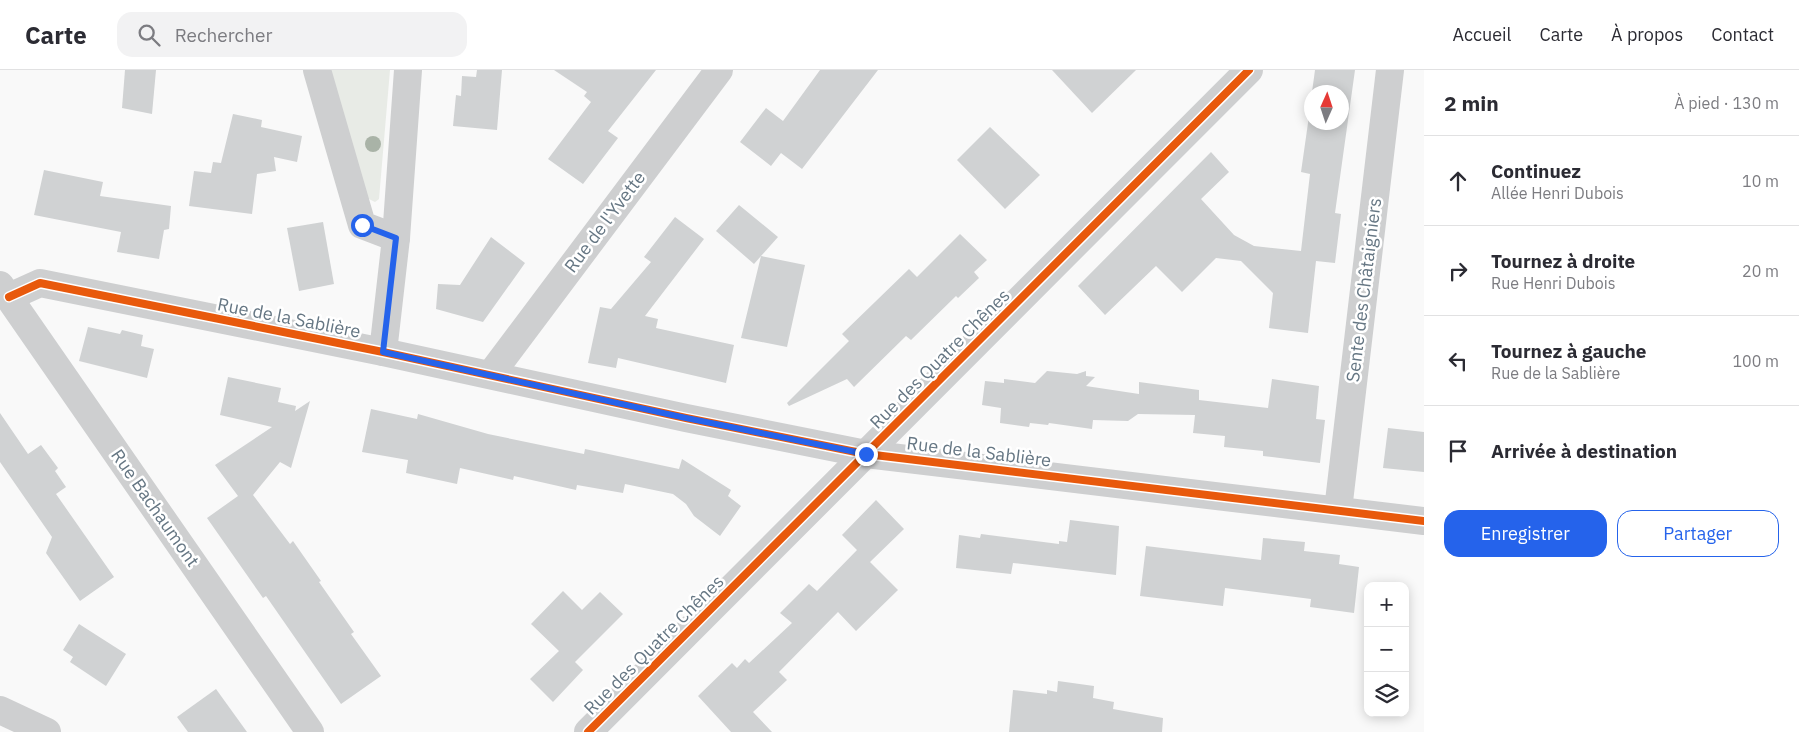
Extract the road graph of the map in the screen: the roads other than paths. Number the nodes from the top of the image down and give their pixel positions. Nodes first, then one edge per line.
1 (317, 70) edge
2 (408, 70) edge
3 (718, 70) edge
4 (1249, 70) edge
5 (1390, 70) edge
6 (396, 238) junction
7 (4, 291) edge
8 (383, 352) junction
9 (491, 374) junction
10 (866, 454) junction
11 (1338, 510) junction
12 (1424, 521) edge
13 (0, 710) edge
14 (47, 732) edge
15 (310, 732) edge
16 (588, 732) edge

1 - 6 street
2 - 6 street
3 - 9 street, Rue de l'Yvette
4 - 10 street, Rue des Quatre Chênes
5 - 11 street, Sente des Châtaigniers
6 - 8 street
7 - 8 street, Rue de la Sablière
7 - 15 street, Rue Bachaumont
8 - 9 street, Rue de la Sablière
9 - 10 street, Rue de la Sablière
10 - 11 street, Rue de la Sablière
10 - 16 street, Rue des Quatre Chênes
11 - 12 street, Rue de la Sablière
13 - 14 street

